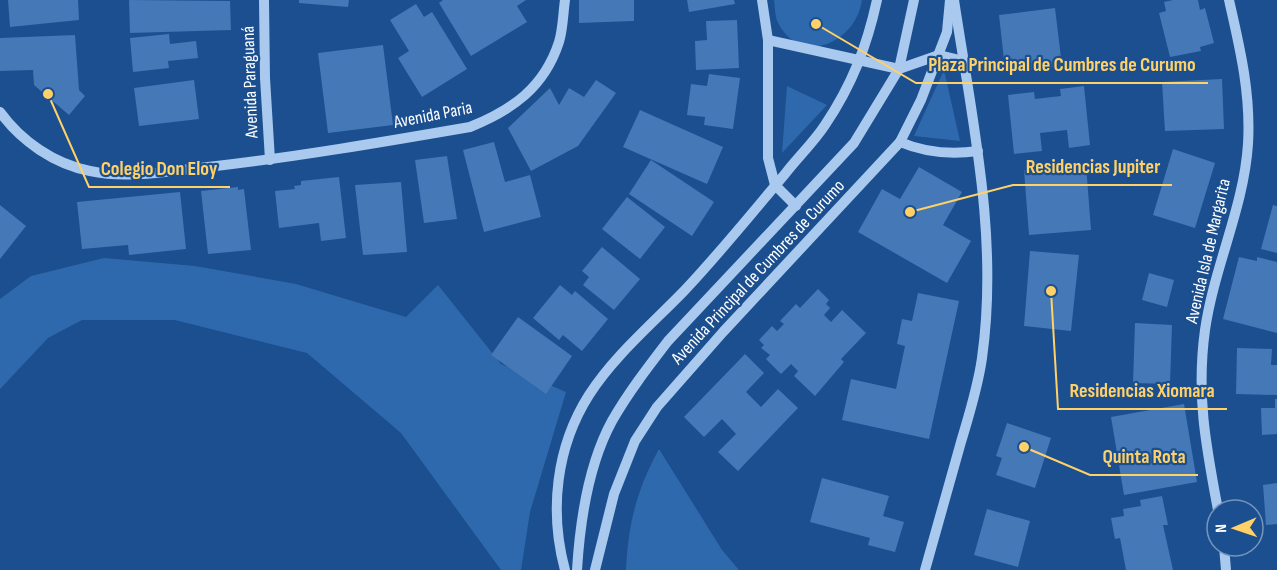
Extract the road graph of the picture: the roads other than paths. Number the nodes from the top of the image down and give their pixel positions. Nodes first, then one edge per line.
1 (264, 0) edge
2 (565, 0) edge
3 (762, 0) edge
4 (877, 0) edge
5 (914, 0) edge
6 (952, 0) edge
7 (1229, 0) edge
8 (768, 40) junction
9 (939, 55) junction
10 (964, 61) junction
11 (861, 62) junction
12 (899, 69) junction
13 (0, 112) edge
14 (900, 142) junction
15 (978, 151) junction
16 (270, 160) junction
17 (776, 185) junction
18 (796, 206) junction
19 (1216, 498) edge
20 (565, 570) edge
21 (577, 570) edge
22 (595, 570) edge
23 (925, 570) edge

1 - 16 street, Avenida Paraguaná
2 - 16 street, Avenida Paria
3 - 8 street
4 - 11 street
5 - 12 street, Avenida Principal de Cumbres de Curumo
6 - 9 street, Avenida Principal de Cumbres de Curumo
6 - 10 street, Avenida Principal de Cumbres de Curumo
7 - 19 street, Avenida Isla de Margarita
8 - 11 street
8 - 17 street
9 - 10 street
9 - 12 street
9 - 14 street, Avenida Principal de Cumbres de Curumo
10 - 15 street, Avenida Principal de Cumbres de Curumo
11 - 12 street
11 - 17 street
12 - 18 street, Avenida Principal de Cumbres de Curumo
13 - 16 street, Avenida Paraguaná
14 - 15 street
14 - 22 street, Avenida Principal de Cumbres de Curumo
15 - 23 street
17 - 18 street
17 - 20 street
18 - 21 street, Avenida Principal de Cumbres de Curumo

